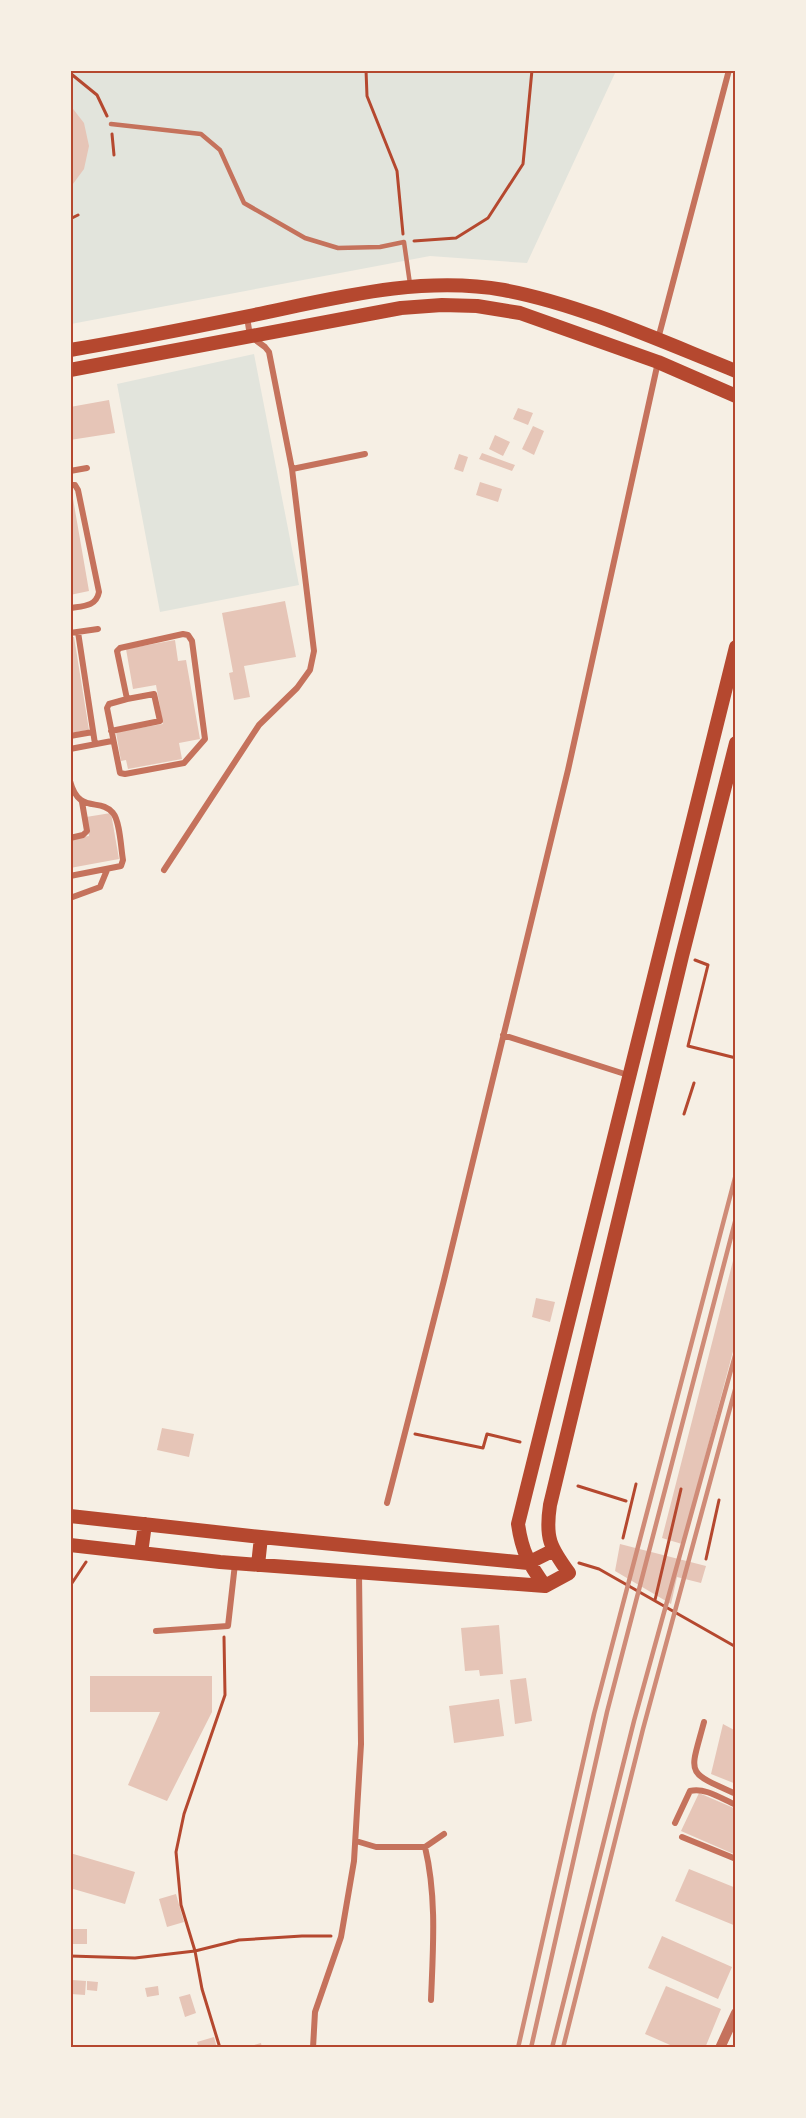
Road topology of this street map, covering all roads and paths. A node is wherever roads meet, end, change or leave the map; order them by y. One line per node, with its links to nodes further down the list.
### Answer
1 (366, 70): 9 (path)
2 (532, 70): 9 (path)
3 (729, 70): 13 (street)
4 (70, 73): 5 (path)
5 (111, 124): 6 (path); 9 (lane)
6 (114, 155)
7 (78, 215): 8 (path)
8 (70, 219)
9 (404, 242): 10 (lane)
10 (411, 286): 11 (main road); 13 (main road)
11 (247, 317): 12 (street); 14 (main road)
12 (250, 336): 15 (main road); 16 (main road); 21 (street)
13 (657, 340): 17 (main road)
14 (70, 350)
15 (658, 362): 18 (main road); 47 (street)
16 (70, 370)
17 (735, 371)
18 (735, 396)
19 (364, 454): 21 (street)
20 (87, 468): 22 (street)
21 (292, 469): 41 (street)
22 (70, 471)
23 (70, 485): 24 (street)
24 (70, 608)
25 (98, 628): 26 (street)
26 (74, 632): 30 (street)
27 (735, 647): 45 (main road)
28 (127, 699): 29 (street); 29 (street); 32 (street)
29 (111, 731): 32 (street)
30 (93, 732): 31 (street); 34 (street)
31 (70, 736)
32 (112, 741): 34 (street)
33 (735, 743): 44 (main road)
34 (95, 744): 35 (street)
35 (70, 749)
36 (70, 781): 37 (street)
37 (74, 796): 38 (street)
38 (82, 802): 39 (street); 40 (street)
39 (70, 838)
40 (107, 870): 42 (street); 43 (street)
41 (164, 870)
42 (70, 876)
43 (70, 898)
44 (682, 956): 46 (main road); 48 (path)
45 (647, 1004): 46 (main road); 49 (main road)
46 (669, 1010): 66 (main road)
47 (503, 1035): 49 (street); 52 (street)
48 (735, 1058)
49 (628, 1075): 70 (main road)
50 (694, 1083): 51 (path)
51 (684, 1114)
52 (404, 1431): 53 (path); 59 (street)
53 (520, 1442)
54 (636, 1484): 63 (path)
55 (578, 1486): 58 (path)
56 (681, 1489): 76 (path)
57 (719, 1500): 68 (path)
58 (626, 1502)
59 (387, 1503)
60 (70, 1516): 61 (main road)
61 (146, 1524): 62 (main road); 67 (main road)
62 (261, 1537): 70 (main road); 71 (main road)
63 (623, 1538)
64 (70, 1545): 65 (main road)
65 (96, 1548): 67 (main road); 74 (path)
66 (552, 1551): 70 (main road); 75 (main road)
67 (141, 1553): 69 (main road)
68 (706, 1559)
69 (235, 1563): 71 (main road); 77 (street)
70 (528, 1563): 75 (main road)
71 (258, 1565): 73 (main road)
72 (599, 1569): 76 (path)
73 (358, 1573): 75 (main road); 86 (street)
74 (70, 1586)
75 (545, 1586)
76 (655, 1600): 79 (path)
77 (224, 1627): 78 (street); 90 (path)
78 (156, 1631)
79 (735, 1647)
80 (704, 1722): 81 (street)
81 (735, 1794)
82 (735, 1805): 83 (street)
83 (675, 1823)
84 (444, 1834): 87 (street)
85 (682, 1836): 88 (street)
86 (356, 1841): 87 (street); 89 (street)
87 (425, 1847): 92 (street)
88 (735, 1859)
89 (341, 1936): 90 (path); 95 (street)
90 (195, 1951): 91 (path); 94 (path)
91 (70, 1956)
92 (430, 2000)
93 (735, 2013): 96 (street)
94 (220, 2048)
95 (313, 2048)
96 (720, 2048)

